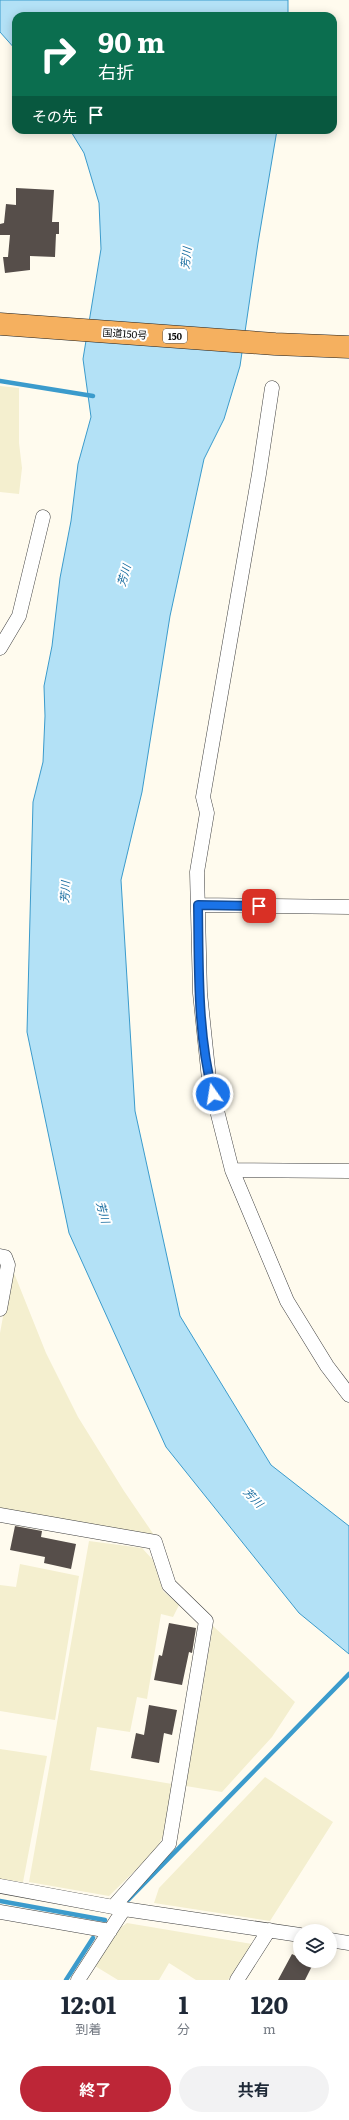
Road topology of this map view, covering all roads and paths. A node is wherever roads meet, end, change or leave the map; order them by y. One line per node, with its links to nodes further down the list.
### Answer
1 (0, 324): 2 (highway, 国道150号 / 150)
2 (275, 344): 3 (highway, 国道150号 / 150); 4 (highway, 国道150号 / 150)
3 (349, 347)
4 (349, 355)
5 (272, 388): 8 (street)
6 (43, 517): 7 (street)
7 (0, 648)
8 (198, 905): 9 (street); 10 (street)
9 (349, 907)
10 (232, 1170): 11 (street); 14 (street)
11 (349, 1171)
12 (0, 1256): 13 (street)
13 (0, 1309)
14 (349, 1395)
15 (0, 1515): 17 (street)
16 (0, 1886): 17 (street)
17 (118, 1908): 19 (street); 20 (street)
18 (0, 1912): 20 (street)
19 (269, 1930): 21 (street); 25 (street)
20 (110, 1931): 24 (street)
21 (293, 1934)
22 (337, 1941): 23 (street)
23 (349, 1943)
24 (78, 1980)
25 (237, 1980)

